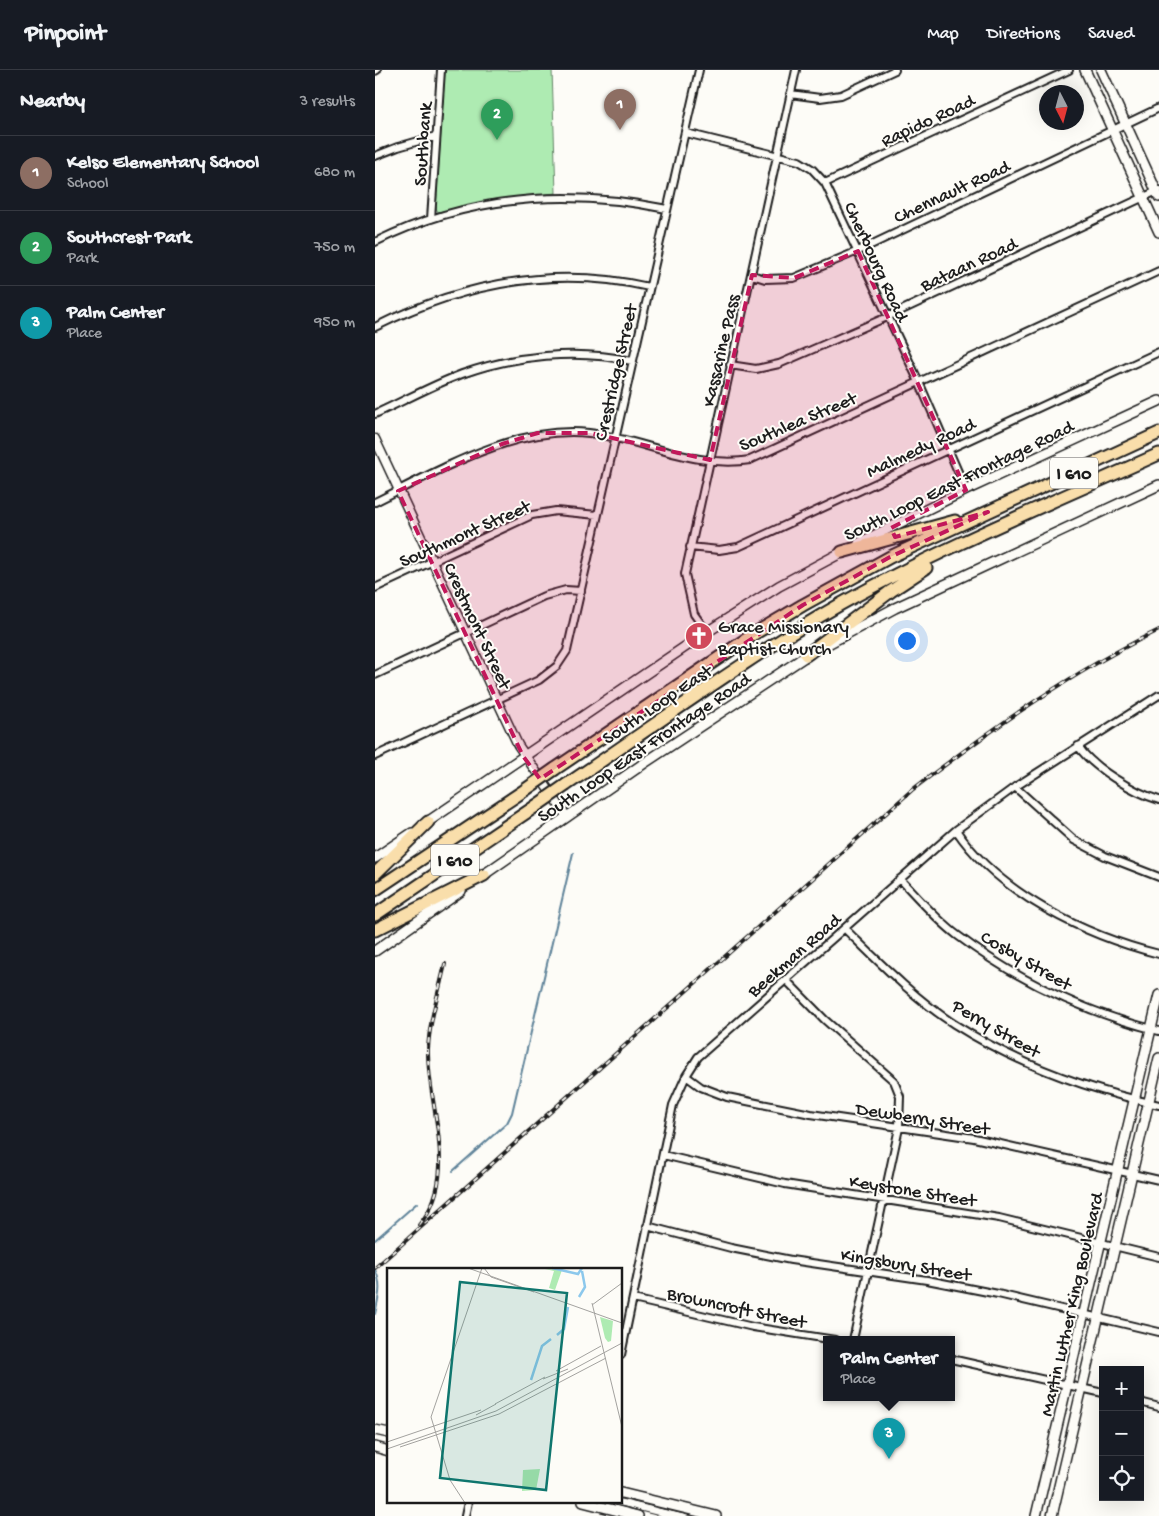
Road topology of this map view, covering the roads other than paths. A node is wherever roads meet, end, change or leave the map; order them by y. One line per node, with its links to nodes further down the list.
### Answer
1 (441, 70): 13 (street, Southbank)
2 (699, 70): 12 (street, Crestridge Street)
3 (796, 70): 8 (street, Kassarine Pass)
4 (895, 70): 8 (street)
5 (1069, 70): 16 (street, Rapido Road)
6 (1085, 70): 11 (main road)
7 (1101, 70): 10 (main road)
8 (791, 94): 14 (street, Kassarine Pass)
9 (1159, 108): 10 (street, Chennault Road)
10 (1126, 124): 11 (street, Chennault Road); 17 (main road)
11 (1112, 130): 18 (main road); 23 (street, Chennault Road)
12 (686, 133): 14 (street, Cherbourg Road); 19 (street, Crestridge Street)
13 (436, 136): 15 (street); 20 (street, Southbank)
14 (777, 154): 16 (street, Cherbourg Road); 25 (street, Kassarine Pass)
15 (375, 156)
16 (825, 183): 23 (street, Cherbourg Road)
17 (1158, 193): 18 (street, Bataan Road)
18 (1143, 198): 21 (main road); 27 (street, Bataan Road)
19 (667, 209): 20 (street); 26 (street, Crestridge Street)
20 (431, 219): 22 (street)
21 (1159, 232)
22 (375, 242)
23 (858, 251): 25 (street, Chennault Road); 27 (street, Cherbourg Road)
24 (1159, 271): 32 (street, Southlea Street)
25 (752, 275): 31 (street, Kassarine Pass)
26 (649, 287): 28 (street); 30 (street, Crestridge Street)
27 (887, 316): 31 (street, Bataan Road); 32 (street, Cherbourg Road)
28 (375, 327)
29 (1159, 352): 38 (street, Malmedy Road)
30 (632, 361): 34 (street); 36 (street, Crestridge Street)
31 (731, 365): 40 (street, Kassarine Pass)
32 (919, 382): 38 (street, Cherbourg Road); 40 (street, Southlea Street)
33 (1159, 401): 42 (main road, South Loop East Frontage Road)
34 (375, 414)
35 (1159, 433): 45 (highway, South Loop East / I 610)
36 (614, 438): 40 (street, Southlea Street); 43 (street, Southlea Street); 46 (street, Crestridge Street)
37 (375, 439): 43 (street, Crestmont Street)
38 (949, 449): 42 (street, Cherbourg Road); 48 (street, Malmedy Road)
39 (1159, 454): 47 (highway, South Loop East / I 610)
40 (709, 460): 48 (street, Kassarine Pass)
41 (1159, 485): 55 (main road, South Loop East Frontage Road)
42 (967, 490): 49 (main road, South Loop East Frontage Road)
43 (398, 491): 44 (street, Southlea Street); 50 (street, Crestmont Street)
44 (375, 502)
45 (988, 512): 49 (highway); 72 (highway, South Loop East / I 610, bridge)
46 (597, 515): 50 (street, Southmont Street); 52 (street, Crestridge Street)
47 (966, 542): 55 (highway); 73 (highway, South Loop East / I 610, bridge)
48 (690, 547): 53 (street, Kassarine Pass)
49 (842, 552): 53 (main road, South Loop East Frontage Road)
50 (432, 562): 51 (street, Southmont Street); 54 (street, Crestmont Street)
51 (375, 588)
52 (581, 590): 54 (street); 58 (street, Crestridge Street)
53 (707, 632): 61 (main road, South Loop East Frontage Road)
54 (465, 633): 56 (street); 58 (street, Crestmont Street)
55 (806, 656): 64 (main road, South Loop East Frontage Road)
56 (375, 675)
57 (1159, 695): 59 (street, Beekman Road)
58 (496, 700): 60 (street, Crestridge Street); 61 (street, Crestmont Street)
59 (1079, 746): 62 (street, Beekman Road); 63 (street)
60 (375, 756)
61 (523, 756): 64 (street, Crestmont Street); 65 (main road, South Loop East Frontage Road)
62 (1015, 787): 66 (street, Beekman Road); 70 (street)
63 (1159, 800)
64 (567, 817): 69 (main road, South Loop East Frontage Road)
65 (429, 822): 67 (main road, South Loop East Frontage Road); 68 (highway)
66 (956, 830): 71 (street, Beekman Road); 77 (street)
67 (375, 858)
68 (375, 874)
69 (484, 875): 75 (highway); 76 (main road, South Loop East Frontage Road)
70 (1159, 877)
71 (899, 879): 74 (street, Beekman Road); 80 (street, Cosby Street)
72 (375, 890)
73 (375, 915)
74 (845, 929): 78 (street, Beekman Road); 83 (street, Perry Street)
75 (375, 930)
76 (375, 951)
77 (1159, 954)
78 (786, 980): 82 (street, Beekman Road); 86 (street)
79 (1159, 995): 80 (main road, Martin Luther King Boulevard)
80 (1155, 1030): 83 (main road, Martin Luther King Boulevard)
81 (1159, 1058): 84 (main road, Martin Luther King Boulevard)
82 (686, 1076): 86 (street, Dewberry Street); 87 (street, Beekman Road)
83 (1134, 1099): 84 (street, Perry Street); 88 (main road, Martin Luther King Boulevard)
84 (1148, 1103): 85 (street, Perry Street); 89 (main road, Martin Luther King Boulevard)
85 (1159, 1105)
86 (899, 1128): 88 (street, Dewberry Street); 91 (street)
87 (663, 1155): 91 (street, Keystone Street); 92 (street, Beekman Road)
88 (1118, 1170): 89 (street, Dewberry Street); 93 (main road, Martin Luther King Boulevard)
89 (1132, 1174): 90 (street, Dewberry Street); 94 (main road, Martin Luther King Boulevard)
90 (1159, 1180)
91 (883, 1200): 93 (street, Keystone Street); 96 (street)
92 (647, 1226): 96 (street, Kingsbury Street); 97 (street, Beekman Road)
93 (1101, 1243): 94 (street, Keystone Street); 98 (main road, Martin Luther King Boulevard)
94 (1115, 1247): 95 (street, Keystone Street); 99 (main road, Martin Luther King Boulevard)
95 (1159, 1257)
96 (867, 1272): 98 (street, Kingsbury Street); 101 (street)
97 (633, 1298): 102 (street, Browncroft Street); 103 (street, Beekman Road)
98 (1084, 1313): 99 (street, Kingsbury Street); 105 (main road, Martin Luther King Boulevard)
99 (1099, 1318): 100 (street, Kingsbury Street); 106 (main road, Martin Luther King Boulevard)
100 (1159, 1332)
101 (854, 1336)
102 (823, 1338)
103 (623, 1346)
104 (955, 1360): 105 (street)
105 (1068, 1385): 106 (street); 110 (main road, Martin Luther King Boulevard)
106 (1082, 1388): 107 (street); 111 (main road, Martin Luther King Boulevard)
107 (1099, 1392)
108 (1144, 1403): 109 (street)
109 (1159, 1406)
110 (1051, 1457): 111 (main road); 117 (main road, Martin Luther King Boulevard)
111 (1065, 1460): 118 (main road, Martin Luther King Boulevard)
112 (623, 1493): 116 (main road)
113 (593, 1504): 114 (main road)
114 (623, 1514): 115 (main road)
115 (638, 1516)
116 (716, 1516)
117 (1037, 1516)
118 (1052, 1516)

